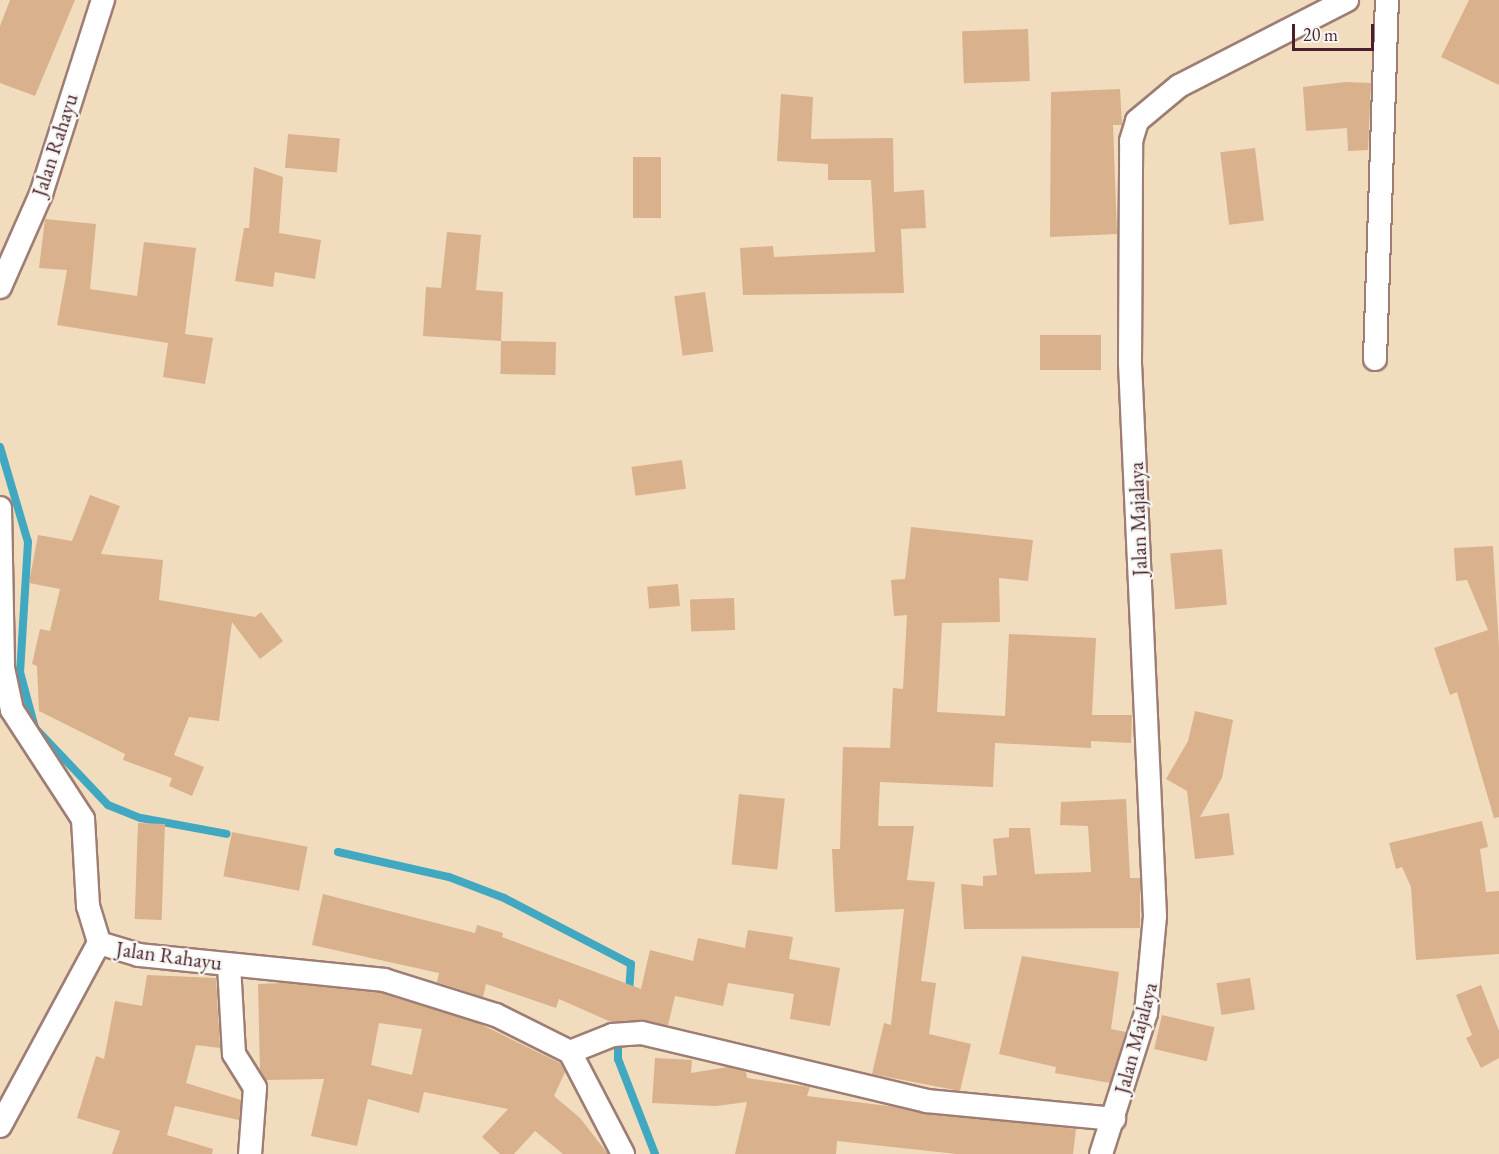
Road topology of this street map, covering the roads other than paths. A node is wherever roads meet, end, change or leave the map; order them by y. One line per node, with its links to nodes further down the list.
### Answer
1 (103, 0): 4 (street, Jalan Rahayu)
2 (1347, 0): 10 (street, Jalan Majalaya)
3 (1387, 0): 5 (street)
4 (0, 287)
5 (1375, 359)
6 (0, 508): 7 (street, Jalan Rahayu)
7 (99, 943): 8 (street, Jalan Rahayu); 11 (street)
8 (229, 965): 9 (street, Jalan Rahayu); 12 (street)
9 (570, 1052): 10 (street); 13 (street)
10 (1114, 1119): 14 (street, Jalan Majalaya)
11 (0, 1126)
12 (250, 1154)
13 (623, 1154)
14 (1101, 1154)

